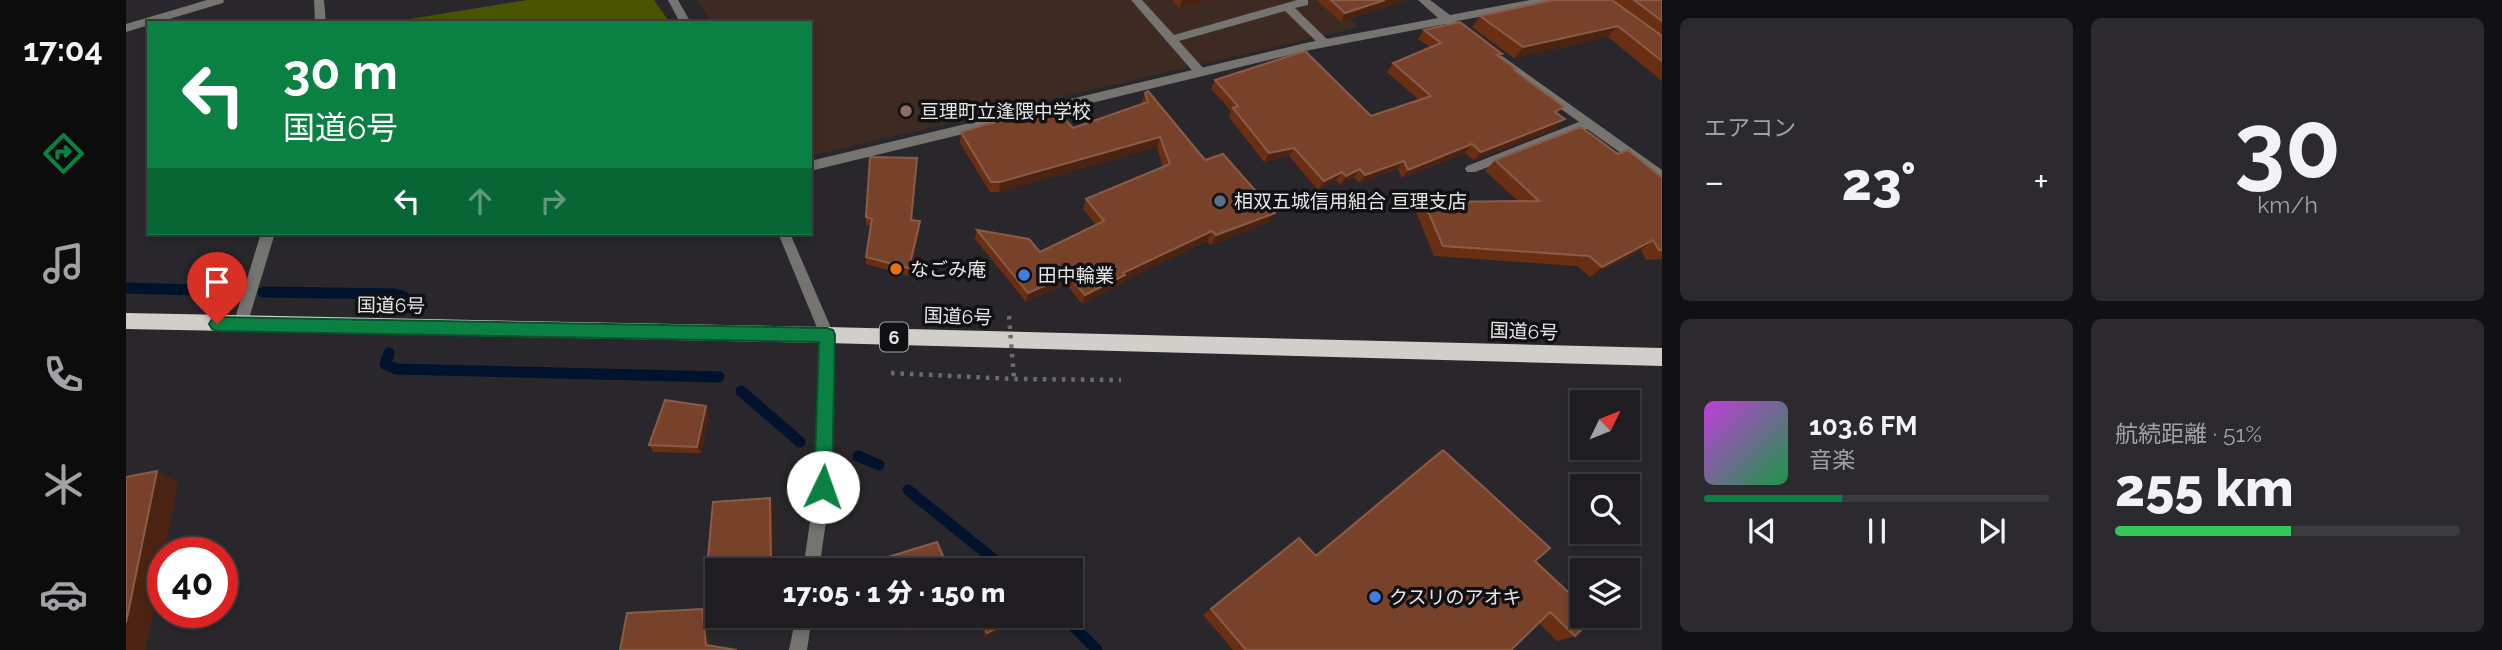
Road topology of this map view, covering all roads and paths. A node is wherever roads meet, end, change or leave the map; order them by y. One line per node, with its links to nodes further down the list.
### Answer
1 (219, 0): 9 (street)
2 (319, 0): 10 (street)
3 (673, 0): 11 (street)
4 (1136, 0): 15 (street)
5 (1302, 0): 8 (street)
6 (1423, 0): 13 (street)
7 (1549, 0): 13 (street)
8 (1287, 7): 15 (street); 16 (street)
9 (149, 21)
10 (321, 21)
11 (685, 21)
12 (147, 22): 14 (street)
13 (1453, 23): 16 (street)
14 (126, 28)
15 (1171, 40): 18 (street)
16 (1325, 43): 18 (street)
17 (1488, 50): 19 (street)
18 (1200, 72): 20 (street)
19 (1589, 123): 21 (street); 22 (street)
20 (812, 166)
21 (1471, 169)
22 (1662, 177)
23 (267, 235): 27 (street)
24 (785, 235): 28 (street)
25 (1009, 316): 31 (path, bridge)
26 (126, 321): 27 (highway, 国道6号 / 6)
27 (240, 325): 28 (highway, 国道6号 / 6)
28 (827, 335): 29 (highway, 国道6号 / 6); 33 (street)
29 (1662, 357)
30 (891, 373): 31 (path)
31 (1014, 380): 32 (path)
32 (1121, 380)
33 (813, 558)
34 (802, 628): 35 (street)
35 (798, 650)

